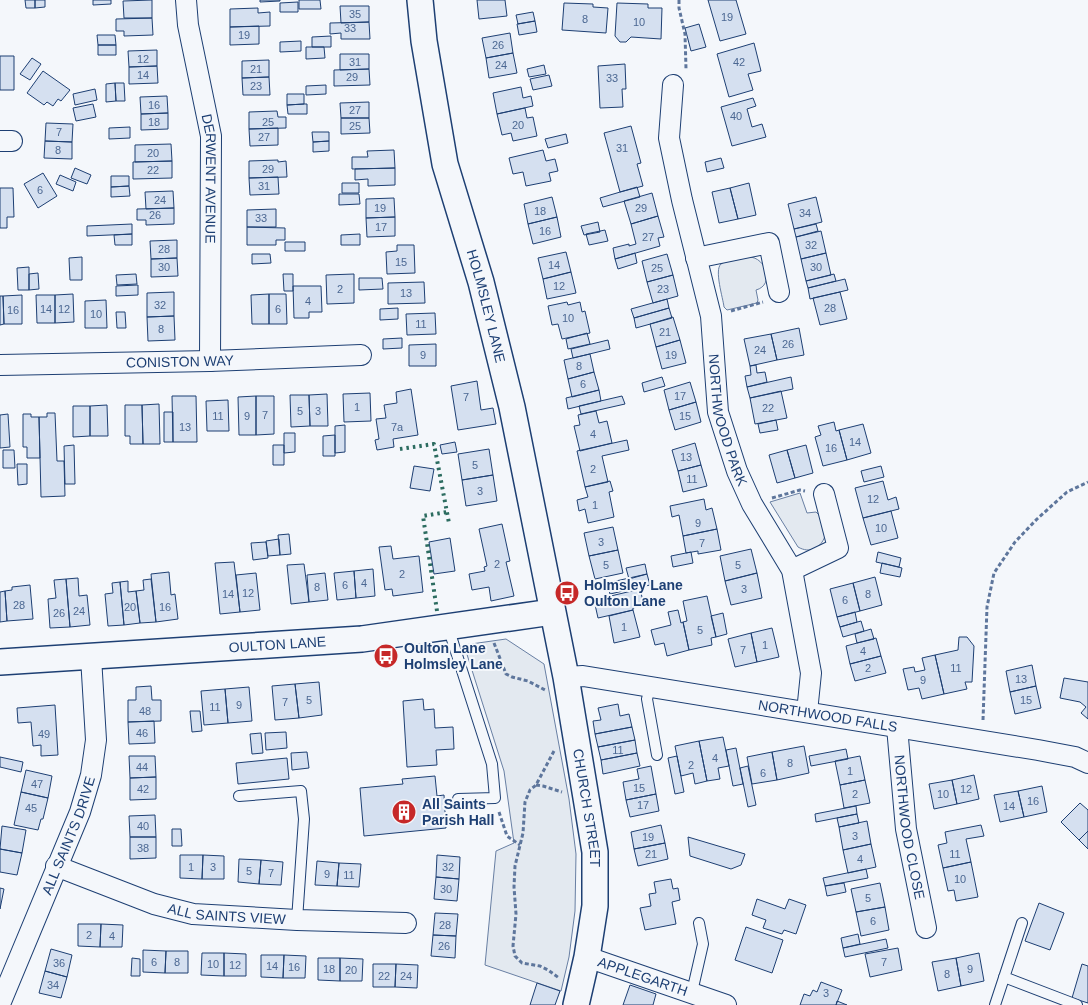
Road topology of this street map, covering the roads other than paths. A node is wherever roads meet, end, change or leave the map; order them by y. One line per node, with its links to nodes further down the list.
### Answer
1 (186, 0): 7 (street, DERWENT AVENUE)
2 (420, 0): 11 (street, HOLMSLEY LANE)
3 (673, 85): 4 (street, NORTHWOOD PARK)
4 (696, 258): 5 (street); 10 (street, NORTHWOOD PARK)
5 (779, 292)
6 (361, 355): 7 (street, CONISTON WAY)
7 (210, 361): 8 (street, CONISTON WAY)
8 (0, 365)
9 (824, 494): 10 (street)
10 (792, 570): 17 (street, NORTHWOOD PARK)
11 (552, 612): 12 (street, OULTON LANE); 15 (street, CHURCH STREET)
12 (448, 626): 13 (street, OULTON LANE); 22 (lane)
13 (91, 657): 14 (street, OULTON LANE); 23 (street, ALL SAINTS DRIVE)
14 (0, 662)
15 (566, 677): 16 (street, NORTHWOOD FALLS); 29 (street, CHURCH STREET)
16 (650, 687): 17 (street, NORTHWOOD FALLS); 19 (lane)
17 (807, 712): 18 (street, NORTHWOOD FALLS)
18 (897, 727): 20 (street, NORTHWOOD FALLS); 28 (street, NORTHWOOD CLOSE)
19 (657, 755)
20 (1088, 763)
21 (238, 796): 24 (lane)
22 (458, 799)
23 (56, 866): 24 (street, ALL SAINTS VIEW); 33 (street, ALL SAINTS DRIVE)
24 (297, 920): 25 (street, ALL SAINTS VIEW)
25 (406, 922)
26 (699, 923): 31 (lane)
27 (1022, 923): 30 (lane)
28 (926, 928)
29 (587, 957): 31 (street, APPLEGARTH); 32 (street, CHURCH STREET)
30 (1004, 977): 35 (lane); 36 (lane)
31 (692, 992): 34 (street, APPLEGARTH)
32 (577, 999)
33 (0, 1004)
34 (726, 1005)
35 (995, 1005)
36 (1077, 1005)

